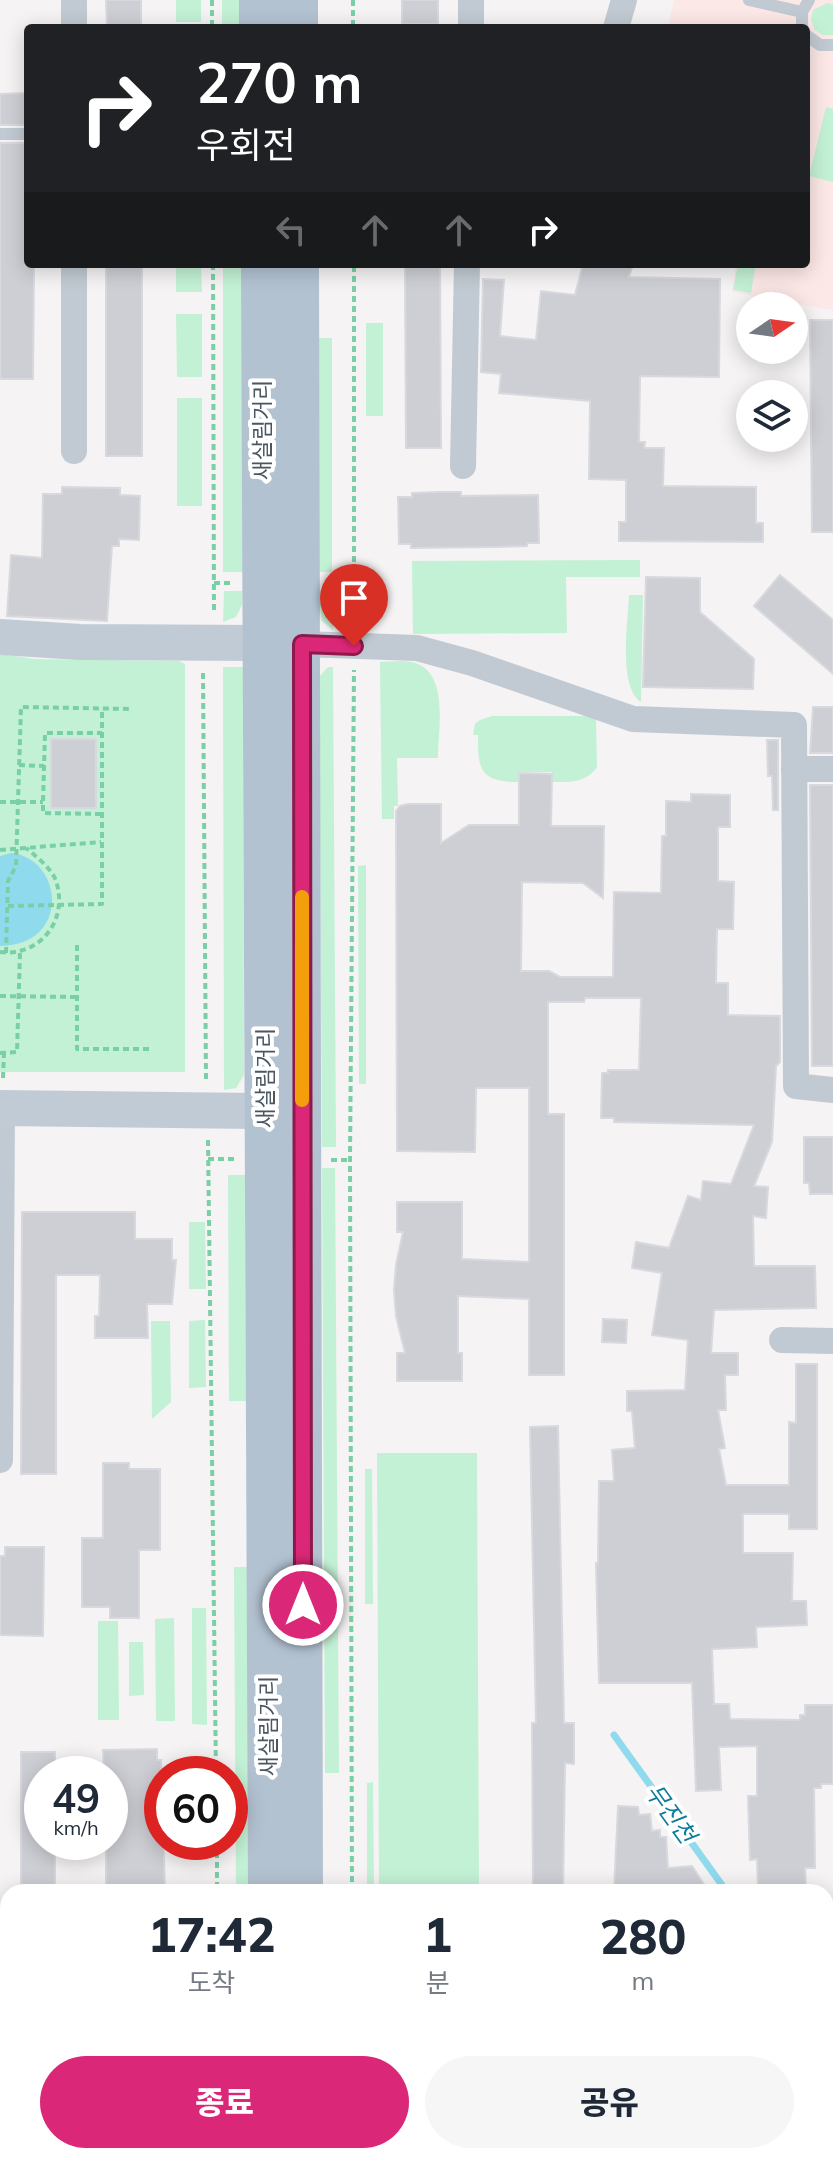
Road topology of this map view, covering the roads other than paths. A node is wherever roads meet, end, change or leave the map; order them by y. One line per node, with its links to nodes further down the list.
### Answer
1 (74, 0): 9 (street)
2 (259, 0): 10 (main road)
3 (298, 0): 11 (main road)
4 (471, 0): 12 (street)
5 (624, 0): 13 (street)
6 (749, 0): 8 (lane)
7 (809, 0): 8 (lane)
8 (802, 12): 14 (lane)
9 (74, 24)
10 (259, 24)
11 (298, 24)
12 (471, 24)
13 (617, 24)
14 (802, 24)
15 (810, 38): 16 (lane)
16 (833, 45)
17 (0, 134): 18 (lane)
18 (24, 134)
19 (74, 268): 23 (street)
20 (261, 268): 26 (main road, 새살림거리)
21 (299, 268): 26 (main road, 새살림거리)
22 (467, 268): 24 (street)
23 (74, 451)
24 (463, 466)
25 (0, 637): 26 (street)
26 (283, 644): 27 (street); 31 (main road, 새살림거리); 36 (main road, 새살림거리)
27 (794, 769): 28 (street); 29 (street)
28 (833, 769)
29 (833, 1090)
30 (1, 1108): 31 (street); 34 (street)
31 (264, 1111): 35 (main road, 새살림거리)
32 (782, 1340): 33 (street)
33 (833, 1341)
34 (0, 1460)
35 (268, 1884)
36 (303, 1884)

